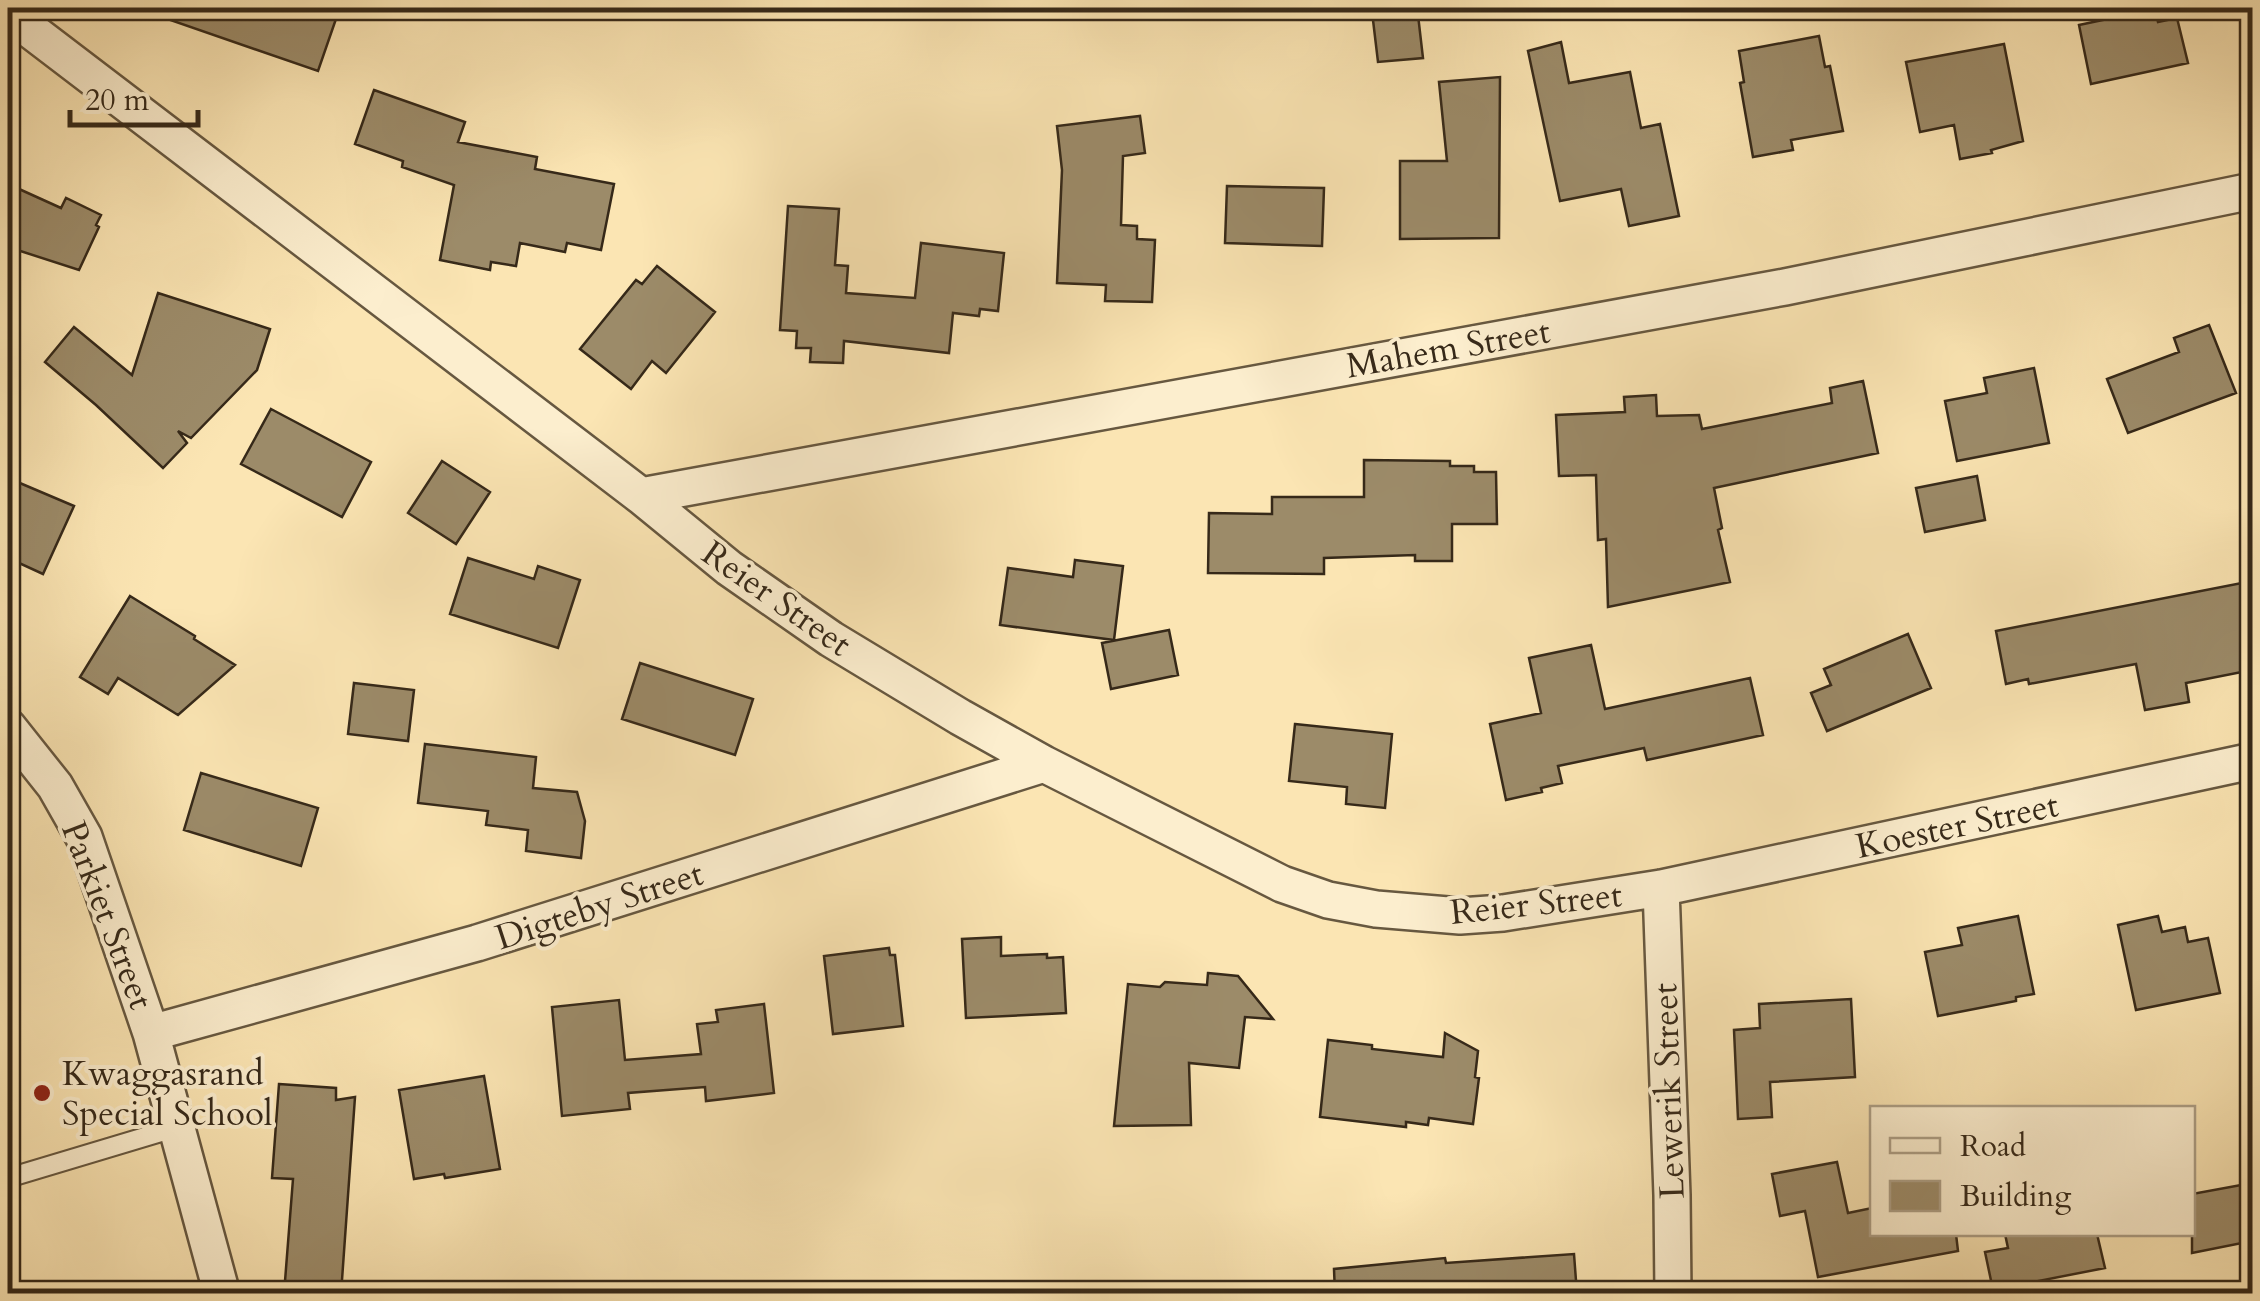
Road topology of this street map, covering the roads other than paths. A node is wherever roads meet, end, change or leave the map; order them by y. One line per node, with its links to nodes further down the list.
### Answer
1 (8, 14): 3 (street, Reier Street)
2 (2252, 191): 3 (street, Mahem Street)
3 (641, 496): 6 (street, Reier Street)
4 (8, 727): 8 (street, Parkiet Street)
5 (2252, 761): 7 (street, Koester Street)
6 (1044, 764): 7 (street, Reier Street); 8 (street, Digteby Street)
7 (1661, 888): 12 (street, Lewerik Street)
8 (151, 1032): 9 (street, Parkiet Street)
9 (178, 1127): 10 (lane); 11 (street, Parkiet Street)
10 (8, 1178)
11 (222, 1294)
12 (1673, 1294)

